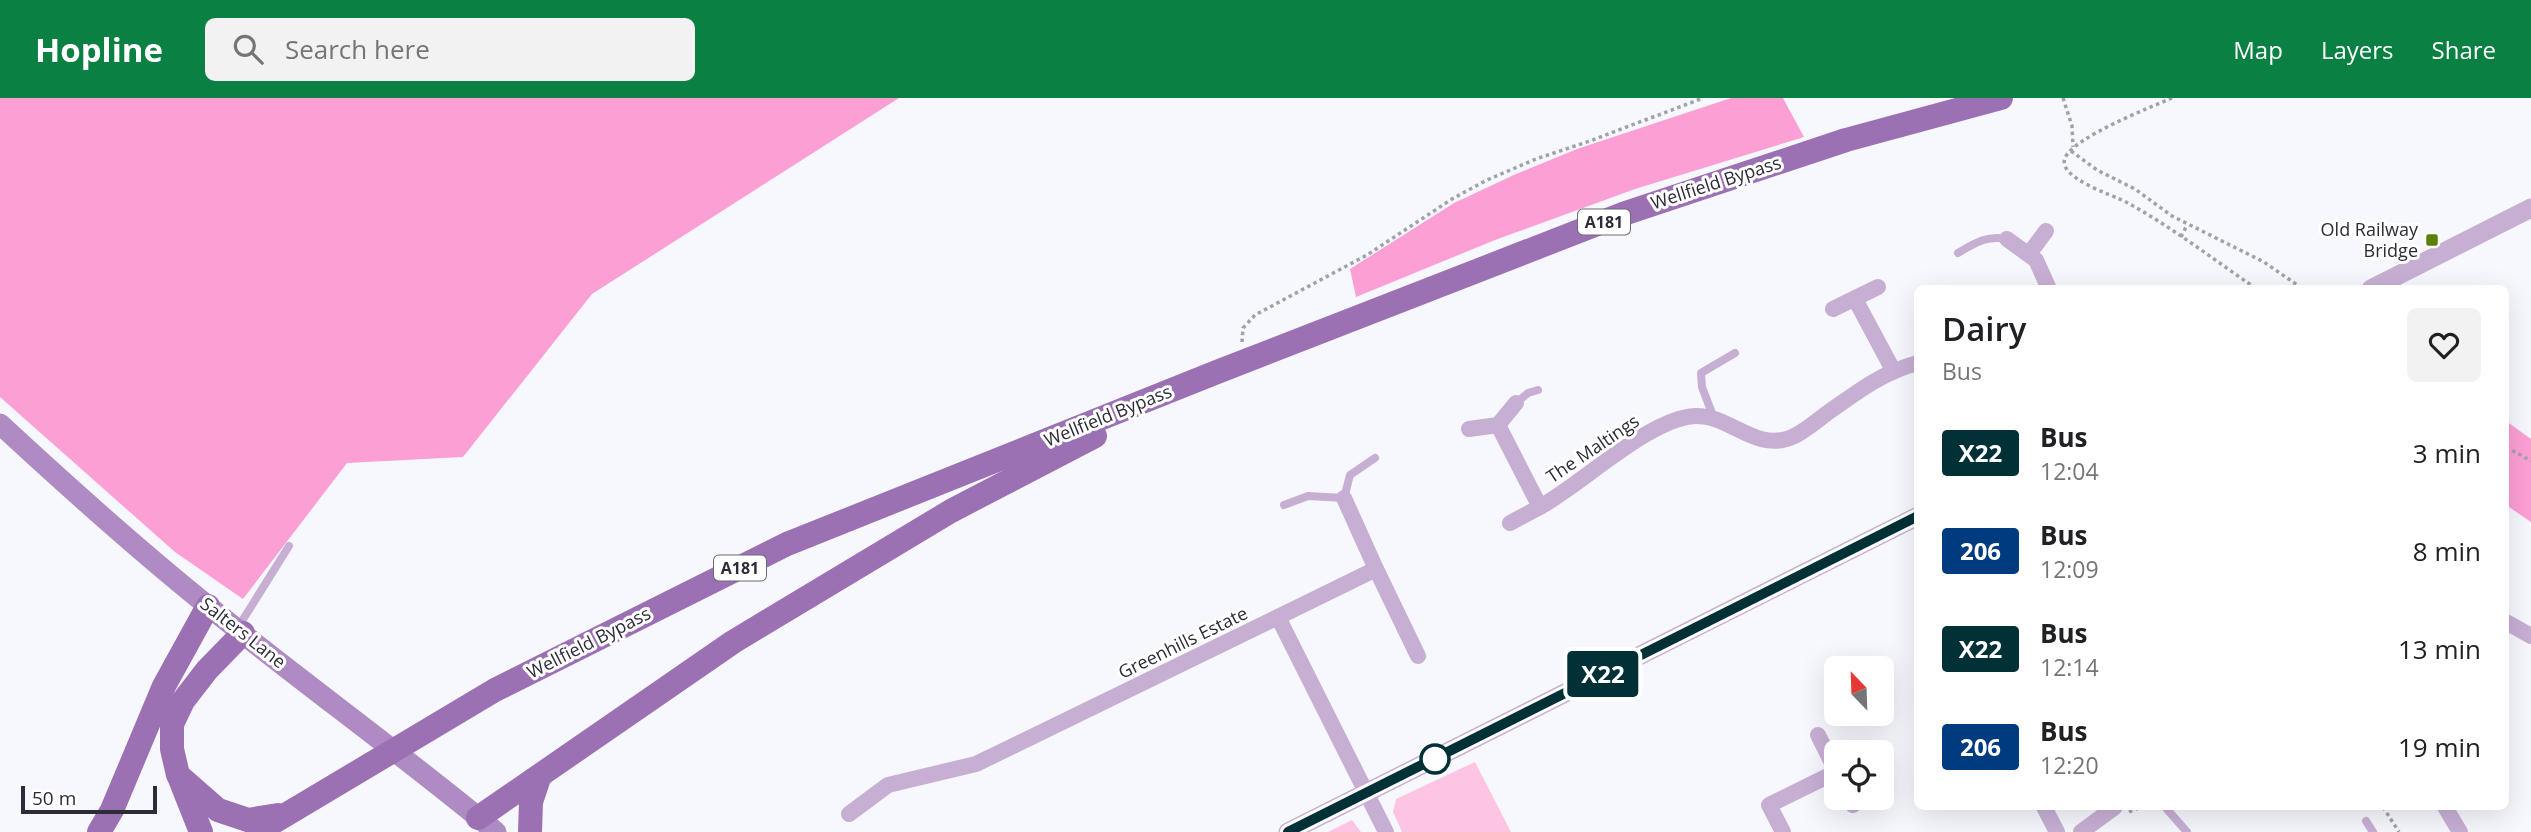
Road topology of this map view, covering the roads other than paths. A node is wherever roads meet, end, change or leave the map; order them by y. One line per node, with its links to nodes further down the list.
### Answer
1 (2001, 98): 15 (main road, Wellfield Bypass / A181)
2 (2531, 208): 8 (street)
3 (2046, 231): 6 (street)
4 (2007, 239): 5 (lane); 6 (street)
5 (1958, 253)
6 (2029, 254): 7 (street)
7 (2047, 285)
8 (2379, 285)
9 (1878, 287): 10 (street)
10 (1855, 299): 11 (street); 14 (street)
11 (1833, 309)
12 (1735, 353): 18 (lane)
13 (1914, 364): 14 (street)
14 (1893, 370): 18 (street)
15 (1217, 372): 40 (main road); 46 (main road, Wellfield Bypass / A181)
16 (1538, 390): 17 (lane)
17 (1516, 403): 20 (street)
18 (1713, 416): 25 (street, The Maltings)
19 (0, 424): 30 (main road, Salters Lane)
20 (1498, 425): 21 (street); 25 (street, The Maltings)
21 (1469, 429)
22 (1375, 457): 23 (lane)
23 (1344, 498): 24 (lane); 29 (street)
24 (1284, 505)
25 (1540, 507): 27 (street, The Maltings)
26 (1914, 518): 41 (street)
27 (1510, 523)
28 (289, 546): 33 (lane)
29 (1377, 569): 31 (street, Greenhills Estate); 35 (street)
30 (208, 606): 33 (main road, Salters Lane); 50 (main road)
31 (1278, 617): 41 (street); 47 (street, Greenhills Estate)
32 (2509, 624): 34 (street)
33 (240, 631): 38 (main road); 49 (main road, Salters Lane)
34 (2531, 636)
35 (1418, 656)
36 (1818, 735): 37 (street)
37 (1824, 747)
38 (178, 775): 46 (main road); 51 (main road)
39 (1824, 777): 56 (street)
40 (539, 778): 49 (main road); 53 (main road)
41 (1367, 793): 54 (street); 55 (street)
42 (2046, 810): 57 (street)
43 (2111, 810): 58 (street)
44 (2168, 810): 59 (lane)
45 (2447, 810): 61 (street)
46 (286, 813): 52 (main road, Wellfield Bypass / A181)
47 (849, 814)
48 (2366, 821): 60 (lane)
49 (487, 825)
50 (99, 832)
51 (201, 832)
52 (257, 832)
53 (530, 832)
54 (1288, 832)
55 (1386, 832)
56 (1783, 832)
57 (2057, 832)
58 (2081, 832)
59 (2187, 832)
60 (2373, 832)
61 (2460, 832)

